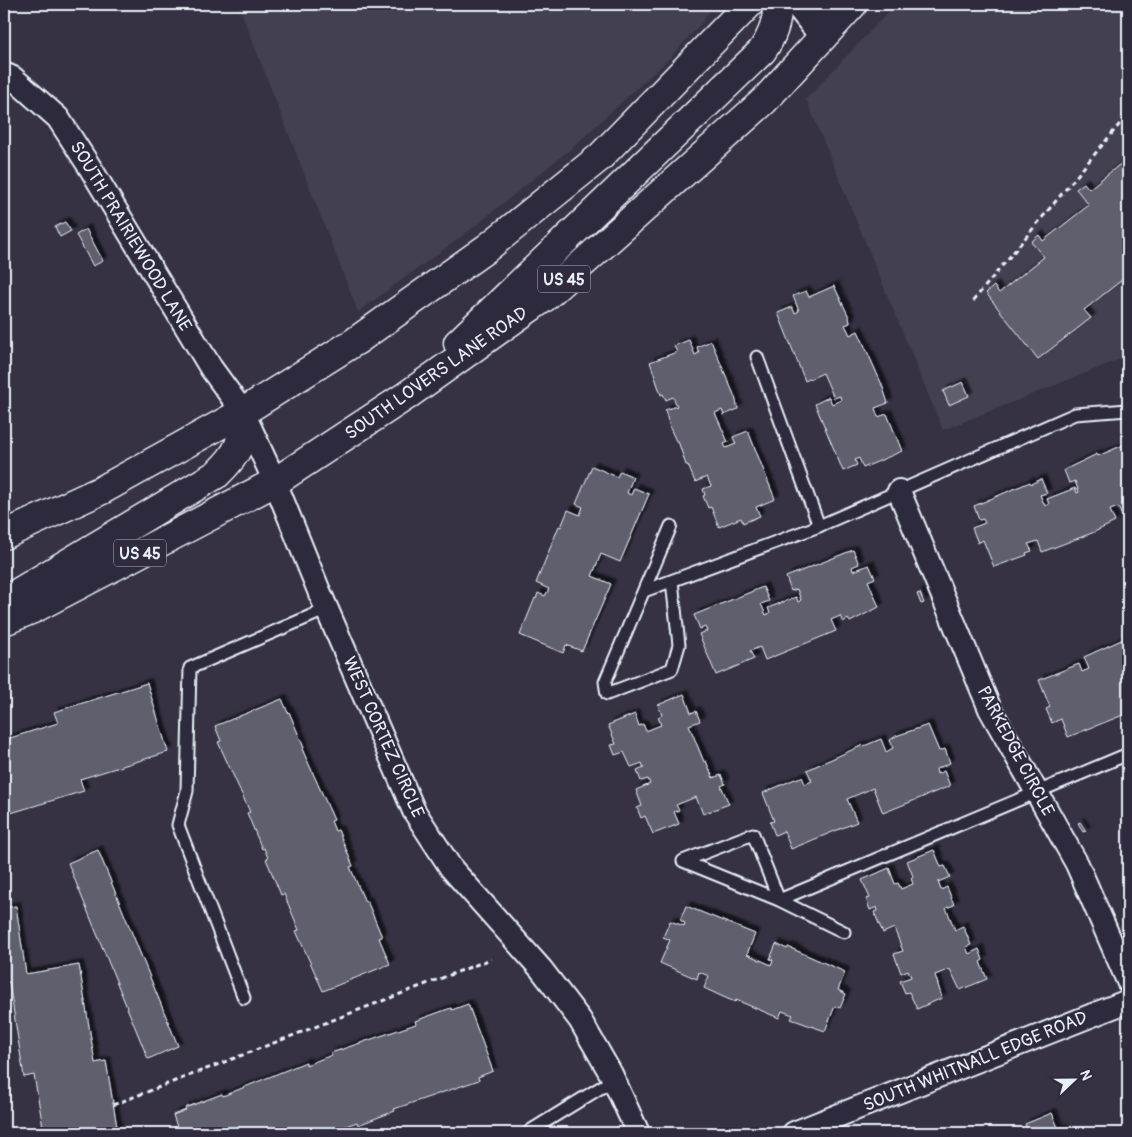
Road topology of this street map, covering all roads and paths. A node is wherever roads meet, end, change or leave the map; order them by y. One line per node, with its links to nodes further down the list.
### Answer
1 (750, 4): 13 (main road)
2 (777, 4): 11 (main road)
3 (794, 4): 6 (street)
4 (819, 4): 6 (main road)
5 (853, 4): 6 (main road, SOUTH LOVERS LANE ROAD / US 45)
6 (822, 38): 11 (main road, SOUTH LOVERS LANE ROAD / US 45)
7 (4, 74): 13 (street, SOUTH PRAIRIEWOOD LANE)
8 (1128, 114): 9 (path)
9 (974, 302)
10 (756, 357): 17 (lane)
11 (406, 396): 14 (main road, SOUTH LOVERS LANE ROAD / US 45)
12 (1128, 410): 15 (lane)
13 (243, 412): 14 (street, WEST CORTEZ CIRCLE); 18 (main road); 21 (main road)
14 (275, 482): 22 (street, WEST CORTEZ CIRCLE); 23 (main road, SOUTH LOVERS LANE ROAD / US 45)
15 (899, 491): 17 (lane); 25 (street, PARKEDGE CIRCLE)
16 (671, 526): 20 (lane)
17 (818, 526): 19 (lane)
18 (4, 535)
19 (672, 581): 20 (lane); 20 (lane)
20 (644, 591)
21 (4, 601)
22 (327, 609): 30 (lane); 32 (street, WEST CORTEZ CIRCLE)
23 (4, 621)
24 (1128, 754): 25 (lane)
25 (1036, 792): 26 (lane); 29 (street, PARKEDGE CIRCLE)
26 (779, 900): 26 (lane); 27 (lane)
27 (844, 932)
28 (491, 959): 33 (path)
29 (1128, 981)
30 (244, 998)
31 (1128, 1000): 36 (street, SOUTH WHITNALL EDGE ROAD)
32 (614, 1080): 34 (lane); 35 (street, WEST CORTEZ CIRCLE)
33 (113, 1106)
34 (530, 1131)
35 (638, 1133)
36 (794, 1133)

